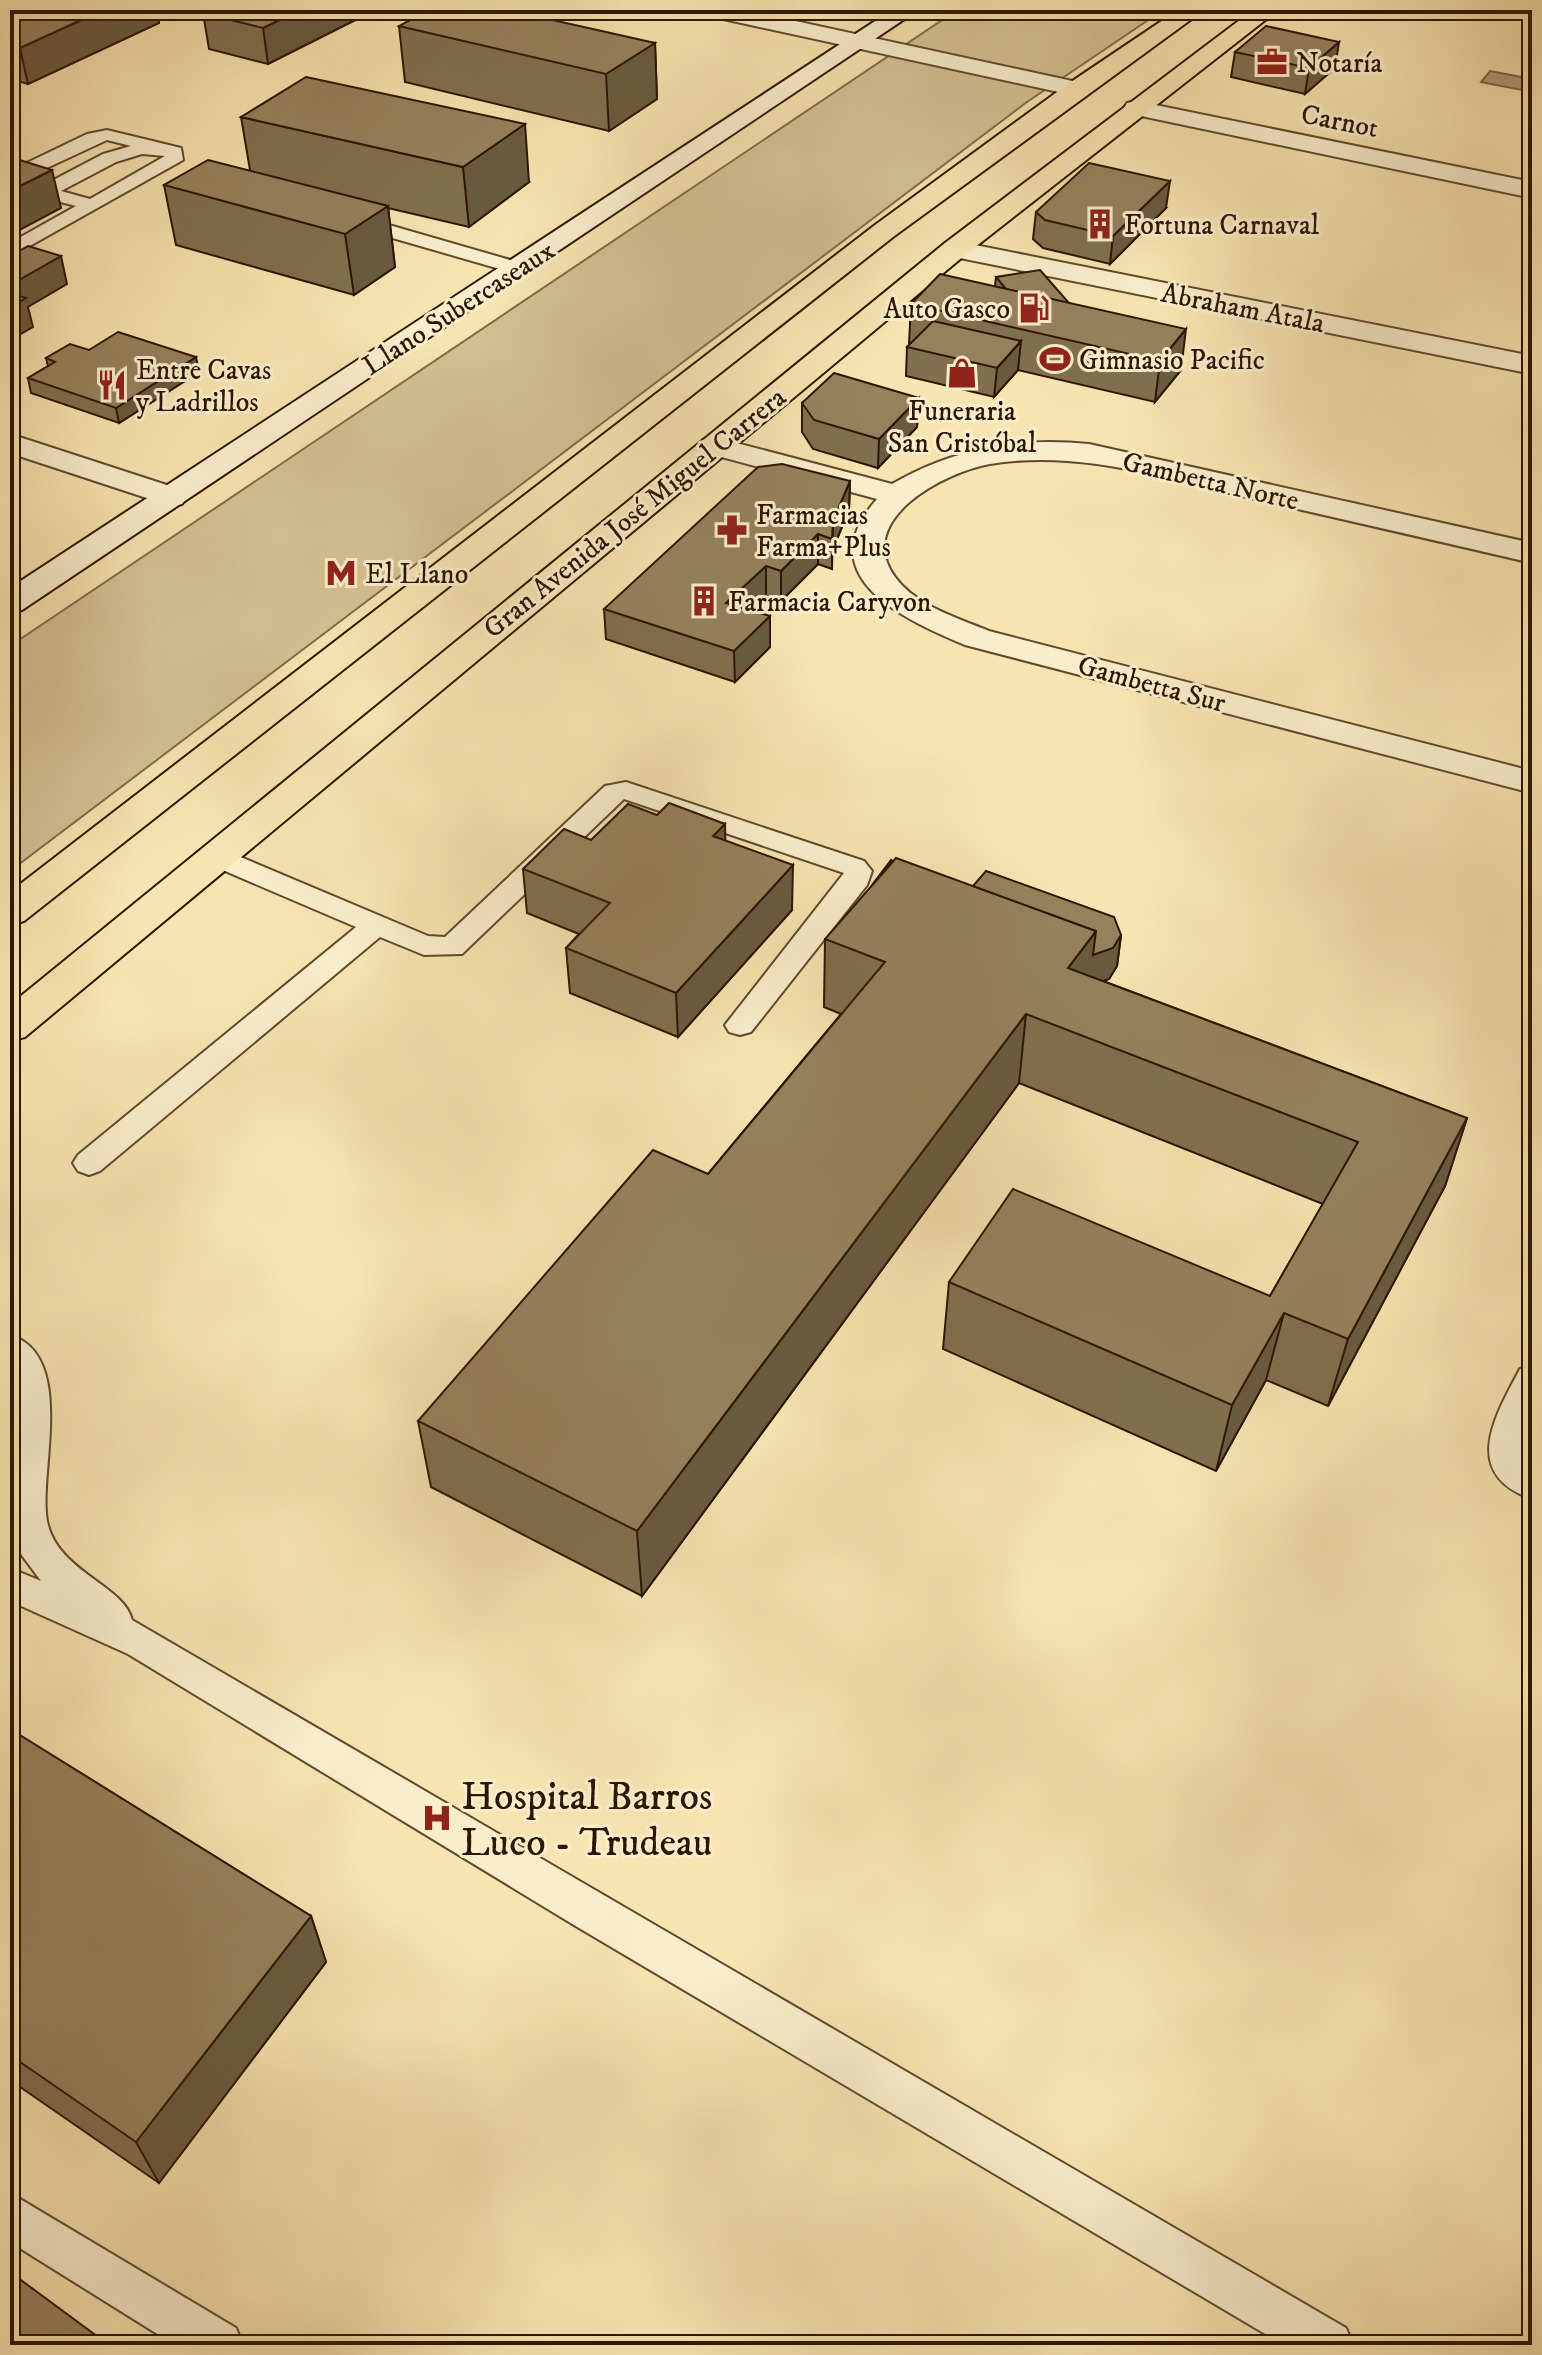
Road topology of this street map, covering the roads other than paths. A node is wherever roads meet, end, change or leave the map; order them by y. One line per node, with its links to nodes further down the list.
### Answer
1 (714, 10): 5 (street)
2 (907, 10): 5 (street, Llano Subercaseaux)
3 (1193, 10): 6 (main road, Gran Avenida José Miguel Carrera)
4 (1267, 10): 7 (main road, Gran Avenida José Miguel Carrera)
5 (860, 41): 6 (street); 16 (street, Llano Subercaseaux)
6 (1077, 89): 26 (main road, Gran Avenida José Miguel Carrera)
7 (1136, 108): 10 (street, Carnot); 14 (main road, Gran Avenida José Miguel Carrera)
8 (160, 147): 9 (lane); 11 (lane); 12 (lane)
9 (10, 181): 11 (lane)
10 (1532, 190)
11 (47, 191): 12 (lane)
12 (89, 207): 15 (lane)
13 (336, 216): 16 (lane)
14 (955, 249): 17 (street, Abraham Atala); 19 (main road, Gran Avenida José Miguel Carrera)
15 (10, 251)
16 (517, 268): 21 (street, Llano Subercaseaux)
17 (1532, 365)
18 (11, 444): 21 (street)
19 (714, 446): 20 (street); 25 (main road, Gran Avenida José Miguel Carrera)
20 (895, 494): 22 (street, Gambetta Norte); 24 (street, Gambetta Sur)
21 (171, 497): 23 (street, Llano Subercaseaux)
22 (1532, 553)
23 (10, 603)
24 (1532, 782)
25 (214, 856): 27 (lane); 29 (main road, Gran Avenida José Miguel Carrera)
26 (10, 912)
27 (376, 925): 28 (lane); 30 (lane)
28 (740, 1025)
29 (10, 1027)
30 (89, 1163)
31 (10, 1348): 35 (lane)
32 (1532, 1379): 33 (lane)
33 (1532, 1484)
34 (10, 1584): 35 (lane)
35 (141, 1642): 38 (lane)
36 (10, 2216): 37 (lane)
37 (219, 2345)
38 (1329, 2345)

